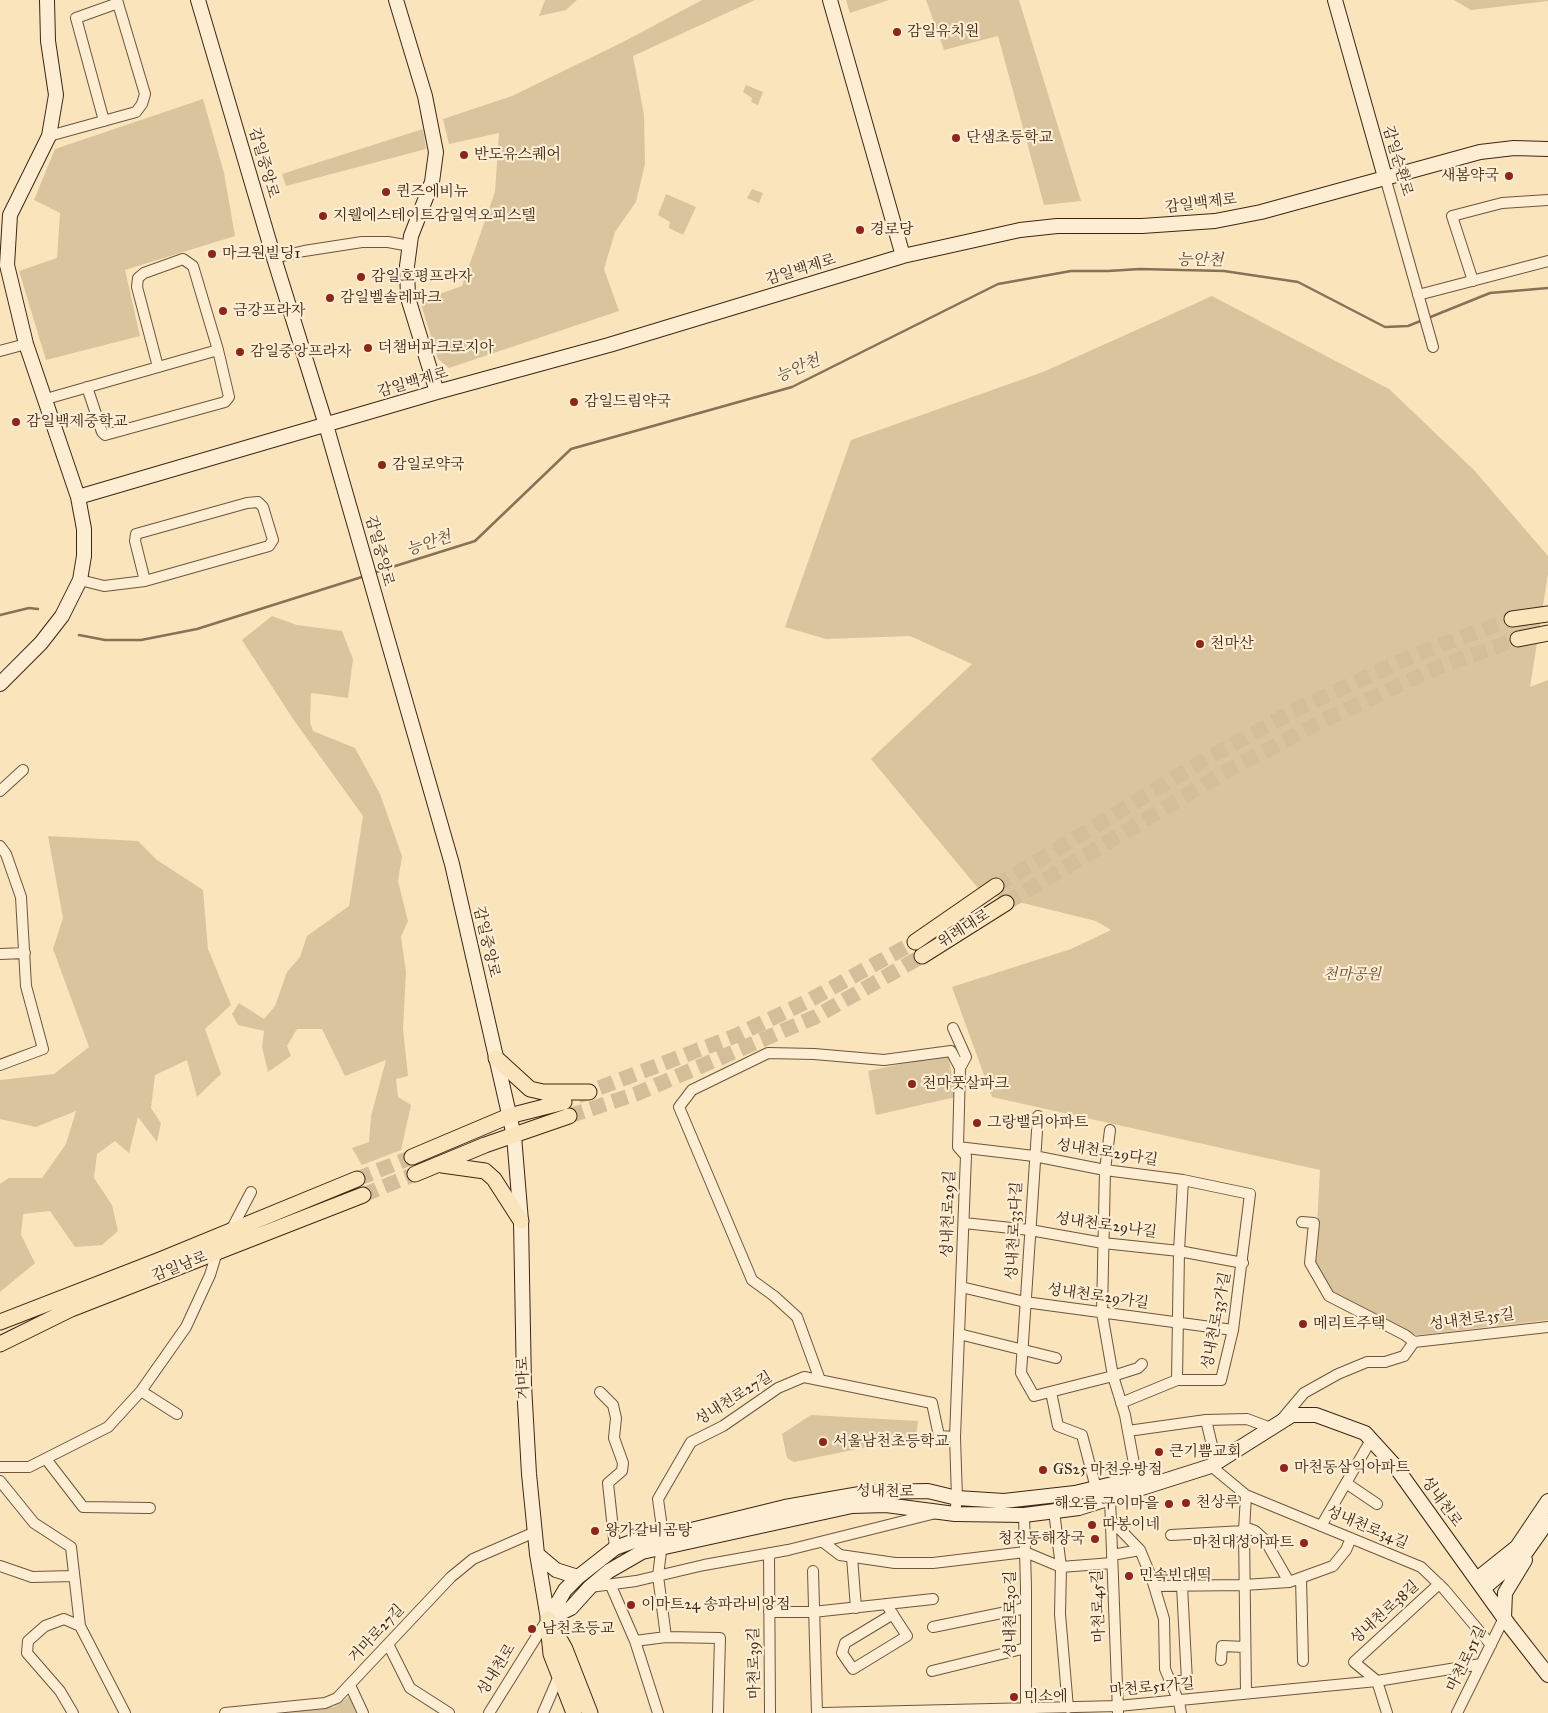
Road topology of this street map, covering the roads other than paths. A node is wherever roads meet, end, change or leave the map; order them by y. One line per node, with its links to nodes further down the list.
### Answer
1 (47, 0): 8 (main road)
2 (198, 0): 14 (main road, 감일중앙로)
3 (396, 0): 12 (main road)
4 (830, 0): 13 (main road)
5 (1335, 0): 10 (main road, 감일순환로)
6 (117, 1): 7 (street); 7 (street)
7 (104, 121): 8 (street)
8 (49, 136): 18 (main road)
9 (1548, 149): 10 (main road, 감일백제로)
10 (1385, 177): 13 (main road, 감일백제로); 17 (street, 감일순환로)
11 (1548, 200): 16 (street)
12 (410, 246): 14 (street); 24 (main road)
13 (903, 256): 24 (main road, 감일백제로)
14 (274, 258): 26 (main road, 감일중앙로)
15 (1548, 261): 16 (street)
16 (1473, 281): 17 (street)
17 (1418, 295): 19 (street, 감일순환로)
18 (26, 344): 21 (street); 25 (main road)
19 (1434, 347)
20 (218, 350): 22 (street); 22 (street); 23 (street)
21 (0, 352)
22 (158, 366): 23 (street)
23 (87, 387): 25 (street)
24 (437, 392): 26 (main road, 감일백제로)
25 (46, 399): 27 (main road)
26 (326, 425): 27 (main road, 감일백제로); 45 (main road, 감일중앙로)
27 (78, 497): 28 (main road)
28 (80, 580): 29 (street); 34 (main road)
29 (144, 582): 29 (street)
30 (1548, 614): 31 (main road)
31 (1512, 619)
32 (1548, 633): 33 (main road)
33 (1518, 639)
34 (0, 684)
35 (24, 770): 36 (street)
36 (0, 791)
37 (0, 846): 41 (street)
38 (996, 886): 40 (main road, 위례대로)
39 (1006, 903): 43 (main road, 위례대로)
40 (915, 942)
41 (25, 953): 42 (street); 46 (street)
42 (0, 954)
43 (922, 956)
44 (953, 1028): 47 (street, 성내천로29길)
45 (496, 1058): 48 (main road); 49 (main road, 감일중앙로)
46 (0, 1065)
47 (960, 1068): 53 (street, 성내천로29길); 87 (street)
48 (589, 1092)
49 (509, 1116): 52 (main road, 감일중앙로); 52 (main road); 55 (main road)
50 (1038, 1116): 54 (street, 성내천로33다길)
51 (1110, 1130): 57 (street)
52 (514, 1136): 56 (main road); 64 (main road, 거마로)
53 (958, 1146): 54 (street, 성내천로29다길); 66 (street, 성내천로29길)
54 (1034, 1156): 57 (street, 성내천로29다길); 67 (street, 성내천로33다길)
55 (412, 1157)
56 (441, 1165): 58 (main road); 64 (main road)
57 (1105, 1170): 60 (street, 성내천로29다길); 69 (street)
58 (415, 1174)
59 (357, 1179): 68 (main road, 감일남로)
60 (1183, 1180): 62 (street, 성내천로29다길); 70 (street)
61 (251, 1192): 68 (street)
62 (1250, 1194): 72 (street, 성내천로33가길)
63 (363, 1195): 71 (main road, 감일남로)
64 (521, 1221): 120 (main road, 거마로)
65 (1302, 1222): 81 (street)
66 (964, 1223): 67 (street, 성내천로29나길); 73 (street, 성내천로29길)
67 (1030, 1230): 69 (street, 성내천로29나길); 74 (street, 성내천로33다길)
68 (229, 1232): 76 (main road, 감일남로)
69 (1103, 1243): 70 (street, 성내천로29나길); 75 (street)
70 (1179, 1251): 72 (street, 성내천로29나길); 77 (street)
71 (217, 1252): 82 (main road, 감일남로); 89 (street)
72 (1243, 1263): 79 (street, 성내천로33가길)
73 (961, 1287): 74 (street, 성내천로29가길); 80 (street, 성내천로29길)
74 (1025, 1302): 75 (street, 성내천로29가길); 83 (street, 성내천로33다길)
75 (1102, 1313): 77 (street, 성내천로29가길); 86 (street)
76 (0, 1322)
77 (1178, 1323): 79 (street, 성내천로29가길); 88 (street)
78 (1548, 1327): 81 (street, 성내천로35길)
79 (1233, 1330): 88 (street, 성내천로33가길)
80 (959, 1334): 83 (street); 97 (street, 성내천로29길)
81 (1414, 1342): 95 (street, 성내천로35길)
82 (0, 1344)
83 (1023, 1349): 84 (street); 91 (street, 성내천로33다길)
84 (1056, 1358)
85 (1142, 1364): 86 (street, 성내천로33다길)
86 (1113, 1376): 91 (street, 성내천로33다길); 92 (street)
87 (820, 1380): 97 (street, 성내천로27길); 123 (street, 성내천로27길)
88 (1177, 1380): 92 (street, 성내천로33가길)
89 (141, 1391): 93 (street); 99 (street)
90 (600, 1392): 125 (street)
91 (1051, 1392): 105 (street)
92 (1121, 1404): 96 (street)
93 (177, 1414)
94 (1206, 1420): 95 (street); 96 (street); 100 (street)
95 (1274, 1426): 98 (main road, 성내천로); 100 (main road, 성내천로)
96 (1128, 1431): 102 (street)
97 (955, 1437): 107 (street, 성내천로29길)
98 (1371, 1440): 104 (street); 141 (main road, 성내천로)
99 (46, 1459): 101 (street); 111 (street)
100 (1214, 1464): 102 (main road, 성내천로); 106 (street, 성내천로34길); 108 (main road, 성내천로)
101 (0, 1467)
102 (1137, 1480): 105 (main road, 성내천로)
103 (0, 1481): 136 (street)
104 (1346, 1483): 110 (street); 118 (street)
105 (1096, 1488): 107 (main road, 성내천로)
106 (1246, 1495): 118 (street, 성내천로34길); 119 (street)
107 (957, 1498): 114 (street, 성내천로29길); 123 (main road, 성내천로)
108 (1110, 1498): 112 (main road, 성내천로); 116 (street, 마천로45길)
109 (1548, 1501): 141 (main road)
110 (1377, 1504)
111 (150, 1508)
112 (1054, 1511): 115 (main road, 성내천로); 134 (street)
113 (939, 1512): 114 (main road, 성내천로); 123 (main road, 성내천로); 124 (street)
114 (955, 1514): 115 (main road, 성내천로)
115 (1024, 1516): 127 (street, 성내천로30길)
116 (1111, 1520): 126 (street); 132 (street, 마천로45길)
117 (1548, 1521): 128 (main road)
118 (1321, 1526): 122 (street, 성내천로34길)
119 (1244, 1529): 121 (street); 140 (street); 143 (street)
120 (535, 1532): 130 (main road, 거마로); 161 (street, 거마로27길)
121 (1171, 1535)
122 (1351, 1538): 139 (street); 142 (street, 성내천로34길)
123 (662, 1541): 125 (main road, 성내천로); 137 (street, 성내천로27길); 147 (main road, 성내천로)
124 (823, 1542): 129 (street); 131 (street)
125 (615, 1548): 138 (main road, 성내천로)
126 (1140, 1550): 132 (street); 145 (street)
127 (1025, 1552): 131 (street); 134 (street); 151 (street, 성내천로30길)
128 (1526, 1552): 141 (main road); 155 (main road)
129 (769, 1553): 137 (street); 152 (street, 마천로39길)
130 (537, 1554): 138 (main road); 156 (main road, 거마로)
131 (852, 1557): 150 (street)
132 (1112, 1559): 134 (street); 177 (street, 마천로45길)
133 (0, 1566): 136 (street)
134 (1061, 1567): 176 (street)
135 (814, 1571): 153 (street)
136 (73, 1576): 157 (street)
137 (658, 1576): 144 (street); 159 (street)
138 (578, 1577): 156 (main road, 성내천로)
139 (1301, 1578): 140 (street); 166 (street)
140 (1289, 1582): 143 (street)
141 (1481, 1583): 155 (main road, 성내천로)
142 (1439, 1584): 162 (street, 성내천로34길); 172 (street, 성내천로38길)
143 (1244, 1585): 146 (street); 163 (street)
144 (611, 1586): 147 (street); 160 (street)
145 (1154, 1586): 146 (street); 171 (street)
146 (1182, 1586): 171 (street)
147 (590, 1587): 156 (main road, 성내천로)
148 (933, 1599): 149 (street, 마천로39길)
149 (886, 1604): 150 (street, 마천로39길); 154 (street)
150 (856, 1608): 153 (street, 마천로39길)
151 (1026, 1608): 158 (street); 164 (street, 성내천로30길)
152 (769, 1612): 153 (street, 마천로39길); 191 (street, 마천로39길)
153 (813, 1612): 192 (street)
154 (893, 1614): 154 (street)
155 (1504, 1618): 162 (street, 마천로51길); 169 (main road, 성내천로)
156 (548, 1619): 170 (main road, 거마로); 185 (street, 성내천로); 188 (main road, 거마로)
157 (80, 1626): 180 (street); 181 (street)
158 (933, 1627)
159 (666, 1637): 160 (street); 190 (street)
160 (635, 1641): 189 (street)
161 (388, 1644): 173 (street, 거마로27길); 184 (street)
162 (1491, 1645): 167 (street, 마천로51길)
163 (1245, 1646): 165 (street); 174 (street)
164 (1026, 1648): 168 (street); 179 (street, 성내천로30길)
165 (1221, 1660)
166 (1304, 1661)
167 (1481, 1664): 172 (street, 마천로51가길); 196 (street, 마천로51길)
168 (932, 1671)
169 (1547, 1671)
170 (559, 1676): 186 (street); 187 (main road, 거마로)
171 (1170, 1681): 175 (street)
172 (1377, 1681): 174 (street, 마천로51가길); 195 (street)
173 (350, 1685): 182 (street, 거마로27길); 183 (street)
174 (1246, 1693): 175 (street, 마천로51가길)
175 (1180, 1702): 177 (street, 마천로51가길); 194 (street)
176 (1068, 1708): 177 (street, 마천로51가길); 179 (street, 마천로51가길)
177 (1118, 1710)
178 (911, 1711): 179 (street, 마천로51가길); 193 (street, 마천로51가길)
179 (1026, 1711)
180 (73, 1713)
181 (126, 1713)
182 (225, 1713)
183 (363, 1713)
184 (449, 1713)
185 (489, 1713)
186 (543, 1713)
187 (574, 1713)
188 (590, 1713)
189 (658, 1713)
190 (718, 1713)
191 (770, 1713)
192 (817, 1713)
193 (823, 1713)
194 (1181, 1713)
195 (1387, 1713)
196 (1457, 1713)

